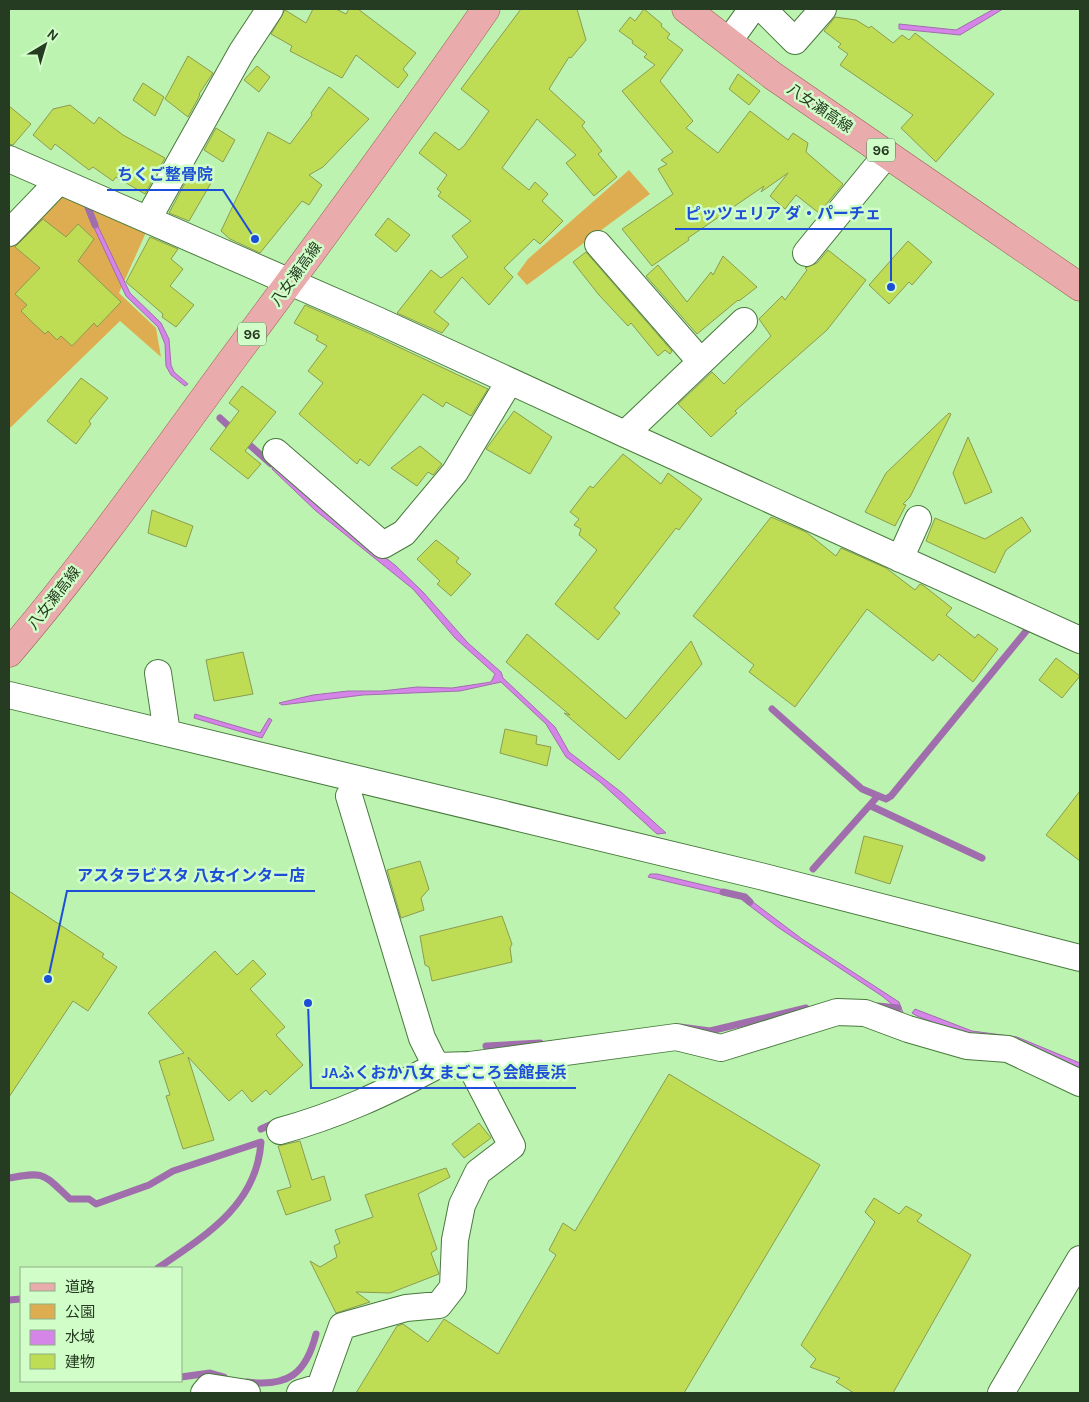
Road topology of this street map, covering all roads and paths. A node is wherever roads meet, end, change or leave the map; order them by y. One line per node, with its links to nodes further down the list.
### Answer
1 (270, 9): 11 (street)
2 (486, 9): 15 (main road, 八女瀬高線 / 96)
3 (686, 9): 7 (main road, 八女瀬高線 / 96)
4 (752, 9): 7 (street)
5 (763, 9): 6 (street)
6 (823, 9)
7 (729, 41): 8 (main road, 八女瀬高線 / 96)
8 (887, 154): 14 (street); 16 (main road, 八女瀬高線 / 96)
9 (9, 159): 10 (street)
10 (59, 181): 11 (street); 12 (street)
11 (148, 219): 15 (street)
12 (9, 234)
13 (598, 244): 18 (street)
14 (806, 252)
15 (290, 282): 19 (street); 25 (main road, 八女瀬高線 / 96)
16 (1080, 287)
17 (744, 321): 18 (street)
18 (701, 362): 20 (street)
19 (509, 382): 20 (street); 21 (street)
20 (625, 434): 23 (street)
21 (276, 452)
22 (918, 519): 23 (street)
23 (900, 559): 24 (street)
24 (1080, 640)
25 (9, 653)
26 (158, 673): 28 (street)
27 (9, 695): 28 (street)
28 (167, 733): 30 (street)
29 (350, 796): 33 (street)
30 (1080, 958)
31 (419, 990): 32 (street)
32 (468, 1065): 33 (street); 34 (street); 39 (street)
33 (436, 1066): 35 (street)
34 (1080, 1083)
35 (280, 1131)
36 (1080, 1259): 40 (street)
37 (204, 1393): 38 (street)
38 (248, 1393)
39 (300, 1393)
40 (1001, 1393)

